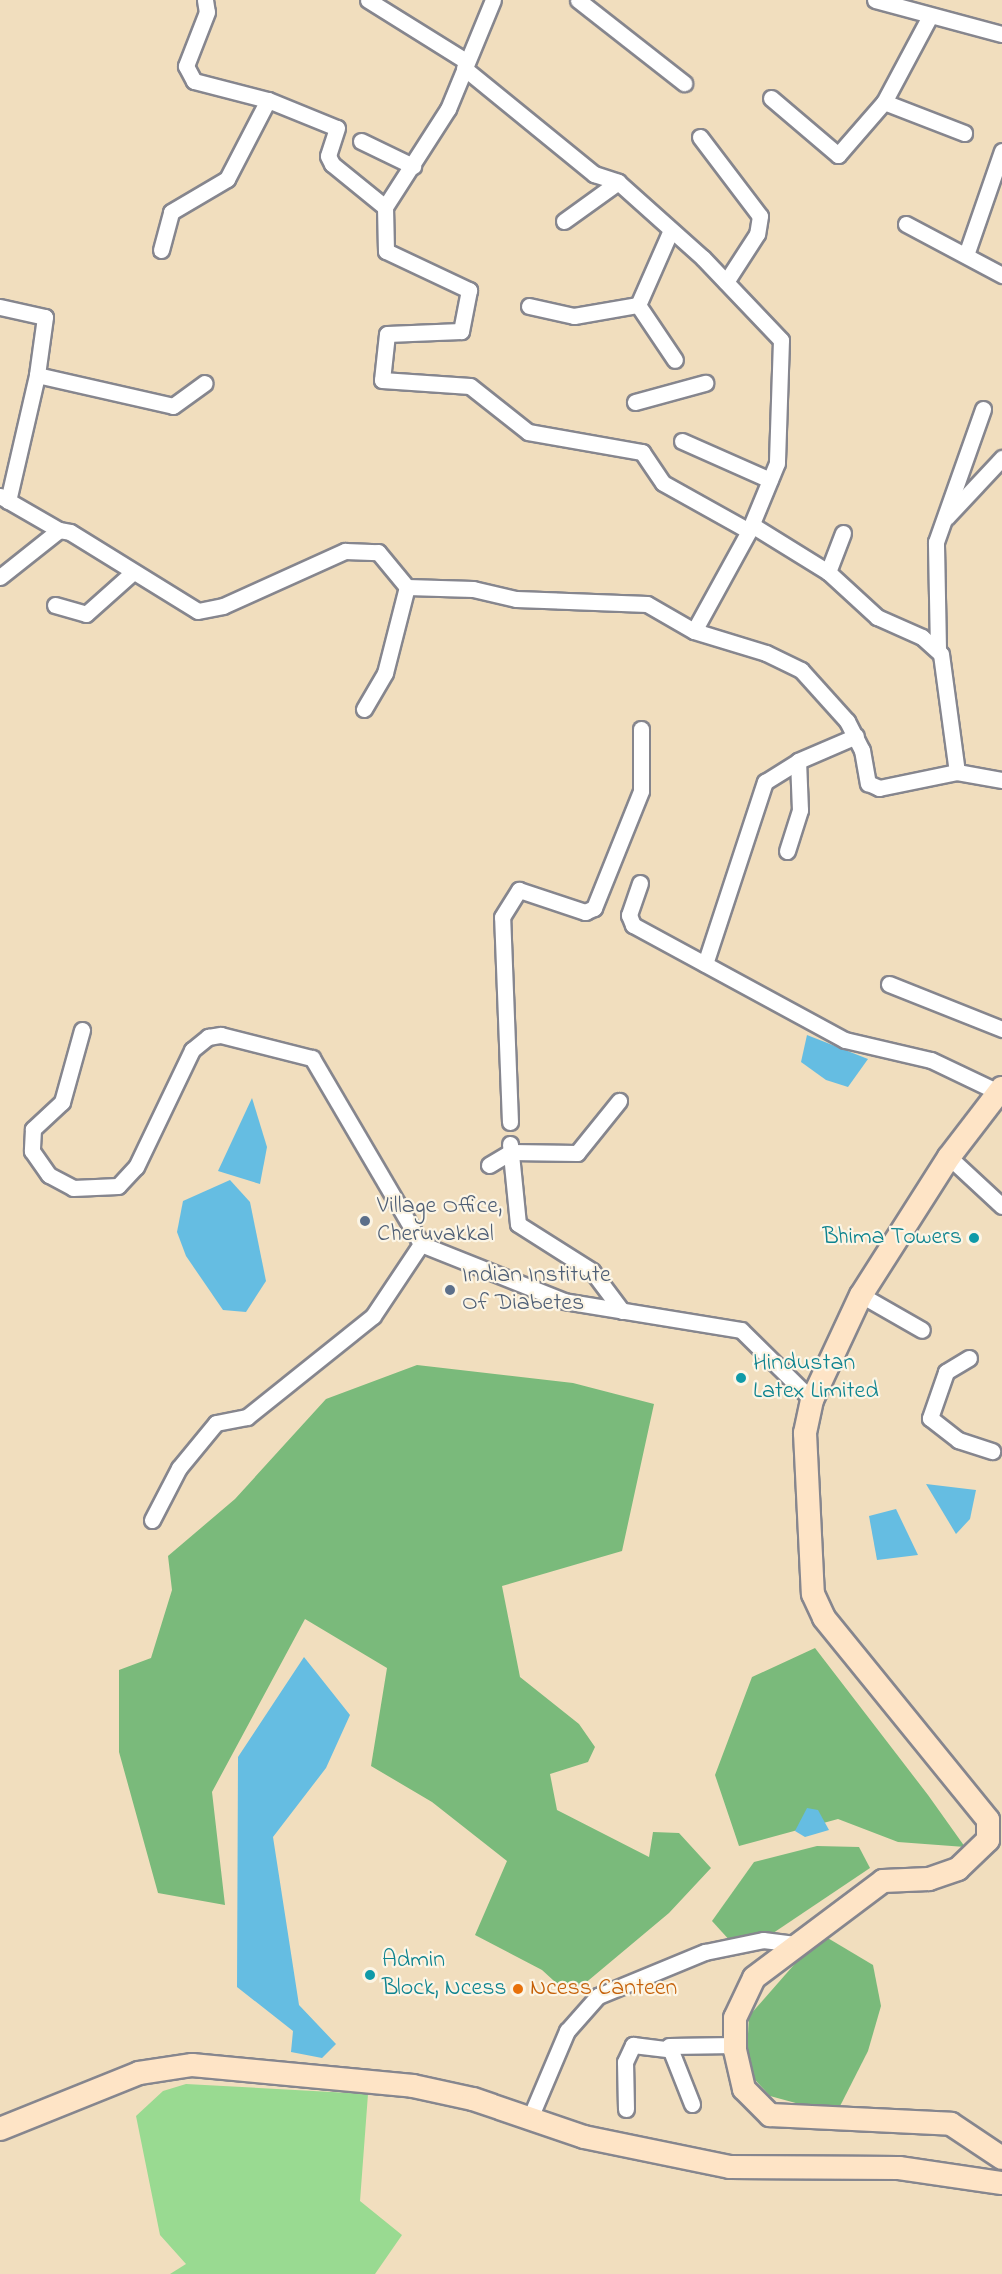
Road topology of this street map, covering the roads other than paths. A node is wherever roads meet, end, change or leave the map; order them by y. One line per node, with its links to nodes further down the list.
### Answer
1 (205, 0): 11 (street)
2 (368, 0): 8 (street)
3 (493, 0): 8 (street)
4 (578, 0): 9 (street)
5 (875, 0): 6 (street)
6 (930, 16): 7 (street); 12 (street)
7 (1000, 30)
8 (465, 65): 17 (street); 18 (street)
9 (684, 83)
10 (771, 98): 12 (street)
11 (268, 100): 19 (street); 23 (street)
12 (884, 102): 13 (street)
13 (964, 133)
14 (700, 136): 26 (street)
15 (360, 141): 17 (street)
16 (1002, 151): 24 (street)
17 (413, 166): 19 (street)
18 (618, 182): 20 (street); 22 (street)
19 (385, 207): 41 (street)
20 (564, 221)
21 (906, 224): 24 (street)
22 (671, 230): 26 (street); 27 (street)
23 (161, 250)
24 (966, 255): 25 (street)
25 (1002, 275)
26 (726, 282): 38 (street)
27 (638, 305): 28 (street); 30 (street)
28 (529, 306)
29 (0, 308): 31 (street)
30 (675, 360)
31 (37, 375): 32 (street); 39 (street)
32 (205, 383)
33 (705, 384): 34 (street)
34 (635, 402)
35 (983, 409): 40 (street)
36 (682, 441): 38 (street)
37 (1002, 458): 40 (street)
38 (770, 480): 41 (street)
39 (4, 498): 42 (street)
40 (943, 522): 50 (street)
41 (750, 528): 44 (street); 49 (street)
42 (60, 530): 45 (street); 46 (street)
43 (843, 533): 44 (street)
44 (828, 572): 50 (street)
45 (132, 573): 47 (street); 48 (street)
46 (0, 577)
47 (407, 587): 49 (street); 51 (street)
48 (55, 604)
49 (694, 631): 53 (street)
50 (938, 649): 55 (street)
51 (364, 709)
52 (641, 729): 65 (street)
53 (856, 736): 54 (street); 55 (street)
54 (798, 761): 57 (street); 59 (street)
55 (957, 772): 56 (street)
56 (1002, 780)
57 (787, 851)
58 (640, 883): 59 (street)
59 (705, 964): 63 (street)
60 (889, 984): 61 (street)
61 (1002, 1029)
62 (82, 1030): 70 (street)
63 (1000, 1090): 67 (main road)
64 (619, 1101): 66 (street)
65 (510, 1122)
66 (511, 1148): 68 (street); 72 (street)
67 (949, 1157): 69 (street); 71 (main road)
68 (489, 1165)
69 (1002, 1206)
70 (421, 1244): 72 (street); 77 (street)
71 (861, 1294): 73 (street); 75 (main road)
72 (622, 1311): 75 (street)
73 (922, 1330)
74 (969, 1358): 76 (street)
75 (812, 1400): 78 (main road)
76 (992, 1451)
77 (152, 1520)
78 (797, 1944): 79 (main road); 83 (street)
79 (735, 2045): 80 (street); 85 (main road)
80 (671, 2050): 81 (street); 82 (street)
81 (692, 2104)
82 (627, 2109)
83 (530, 2118): 84 (main road); 86 (main road)
84 (0, 2129)
85 (1002, 2158)
86 (1002, 2183)

